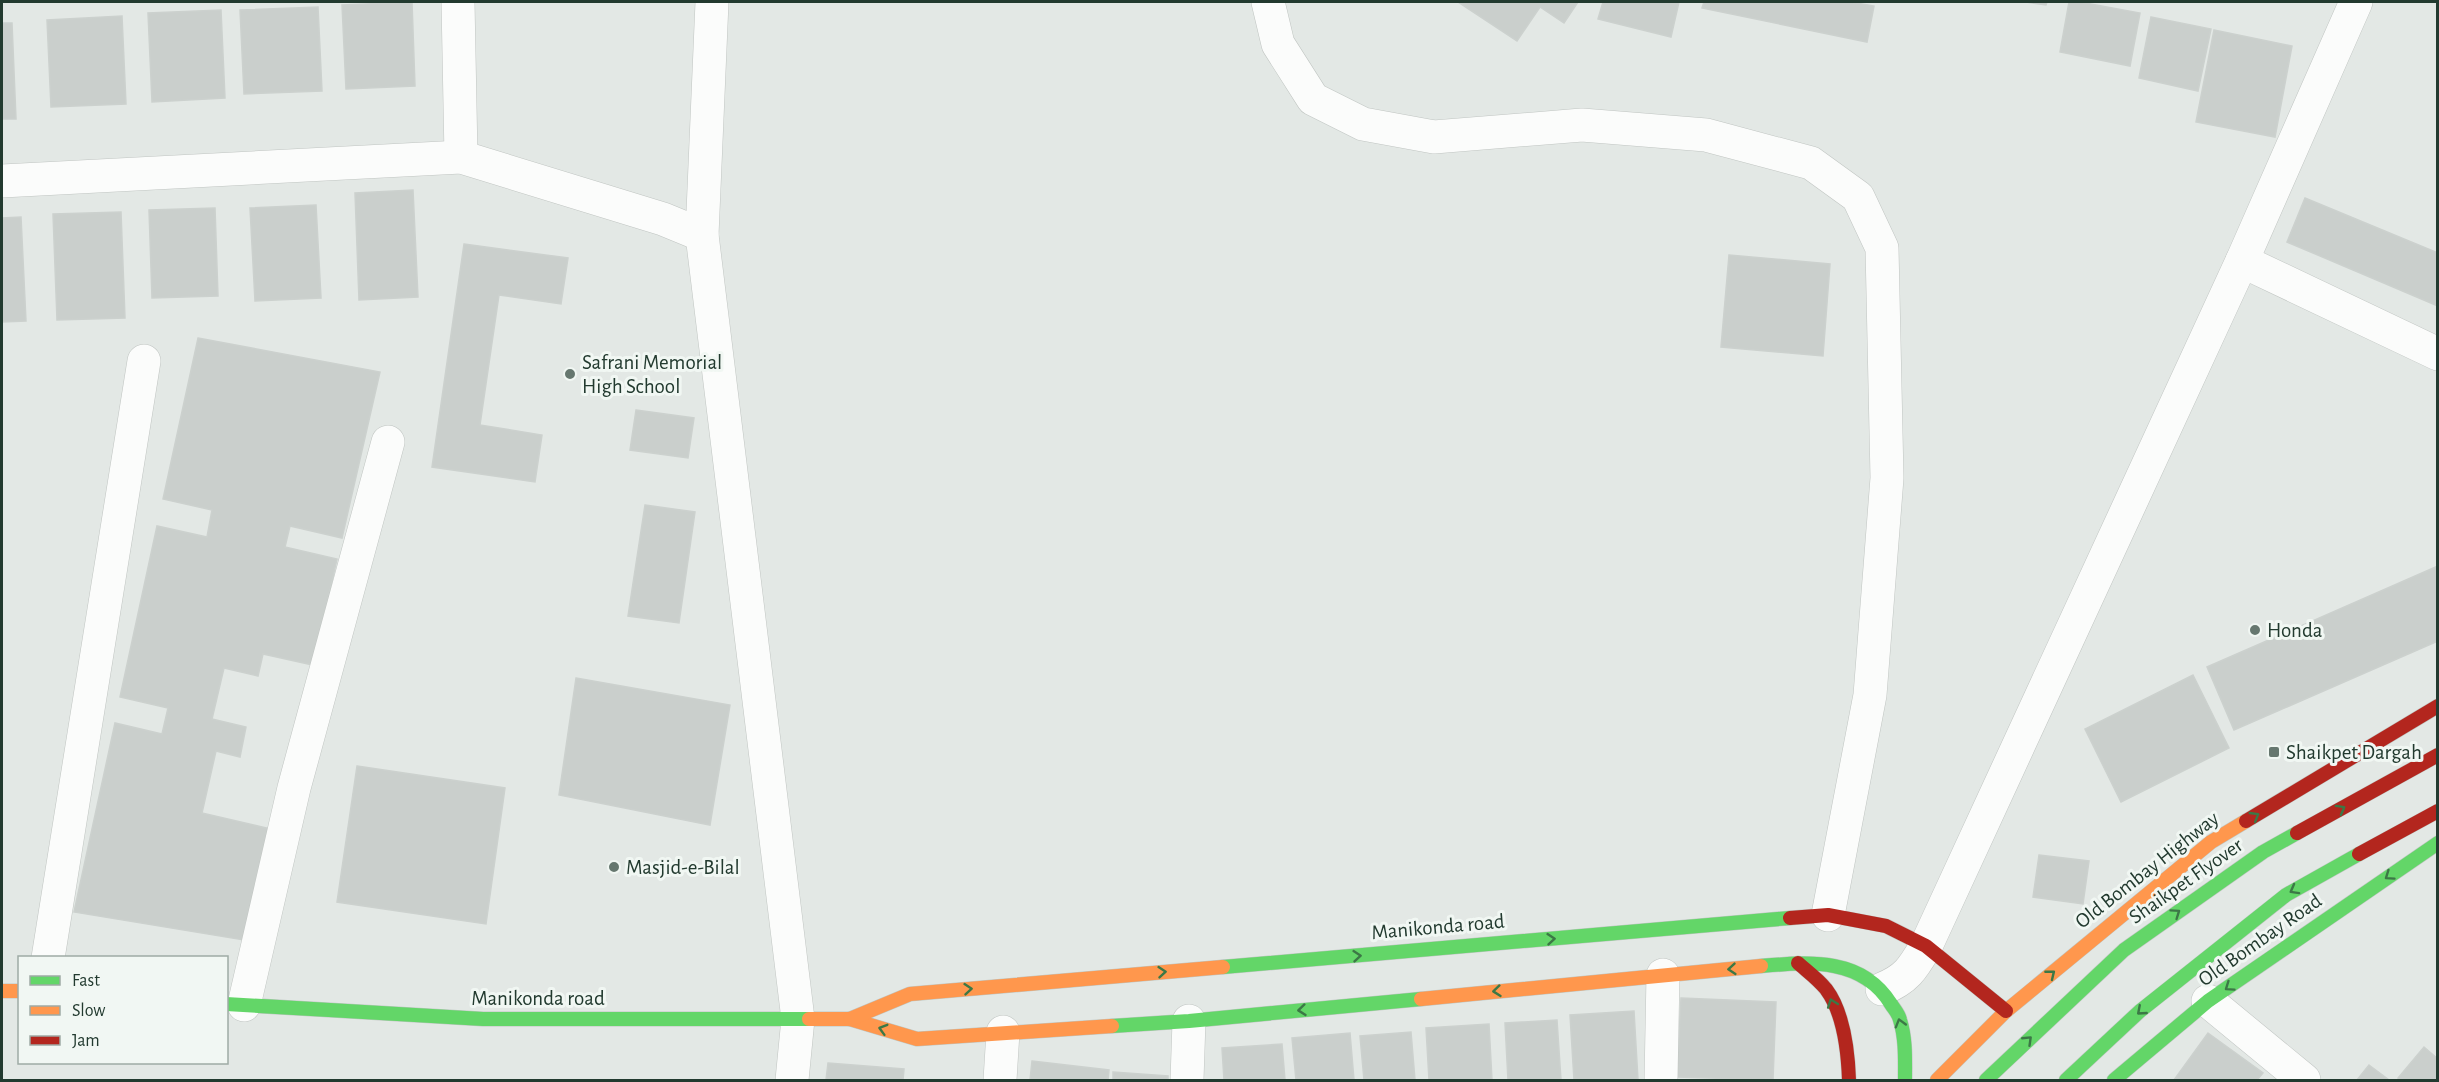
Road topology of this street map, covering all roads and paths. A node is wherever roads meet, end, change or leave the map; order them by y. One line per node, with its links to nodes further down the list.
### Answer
1 (458, 2): 5 (street)
2 (712, 2): 7 (street)
3 (1268, 2): 16 (street)
4 (2356, 2): 8 (street)
5 (461, 158): 6 (street); 7 (street)
6 (2, 180)
7 (702, 235): 27 (street)
8 (2242, 261): 9 (street); 17 (street)
9 (2438, 354)
10 (144, 362): 18 (street)
11 (388, 442): 25 (street)
12 (2438, 706): 26 (street, Old Bombay Highway, one-way to 12)
13 (2438, 755): 38 (street, Shaikpet Flyover, one-way to 13)
14 (2438, 812): 39 (street, one-way to 39)
15 (2438, 843): 24 (street, Old Bombay Road, one-way to 24)
16 (1828, 915): 17 (street, Manikonda road); 28 (street, Manikonda road, one-way to 16)
17 (1926, 945): 21 (street); 26 (street, Manikonda road)
18 (48, 956)
19 (1798, 963): 20 (street, Manikonda road, one-way to 20); 21 (street, Manikonda road); 35 (street, one-way to 19)
20 (1663, 975): 29 (street, Manikonda road, one-way to 29); 34 (street)
21 (1882, 989): 36 (street, Manikonda road, one-way to 21)
22 (2, 991): 23 (street)
23 (18, 991)
24 (2208, 1001): 40 (street, Old Bombay Road); 41 (street)
25 (235, 1005): 27 (street, Manikonda road)
26 (2006, 1011): 37 (street, Old Bombay Highway)
27 (798, 1019): 28 (street, Manikonda road); 31 (street)
28 (850, 1019): 30 (street, Manikonda road, one-way to 28)
29 (1189, 1021): 30 (street, Manikonda road); 33 (street)
30 (1003, 1032): 32 (street)
31 (792, 1080)
32 (1000, 1080)
33 (1186, 1080)
34 (1661, 1080)
35 (1849, 1080)
36 (1905, 1080)
37 (1937, 1080)
38 (1986, 1080)
39 (2066, 1080)
40 (2114, 1080)
41 (2304, 1080)

